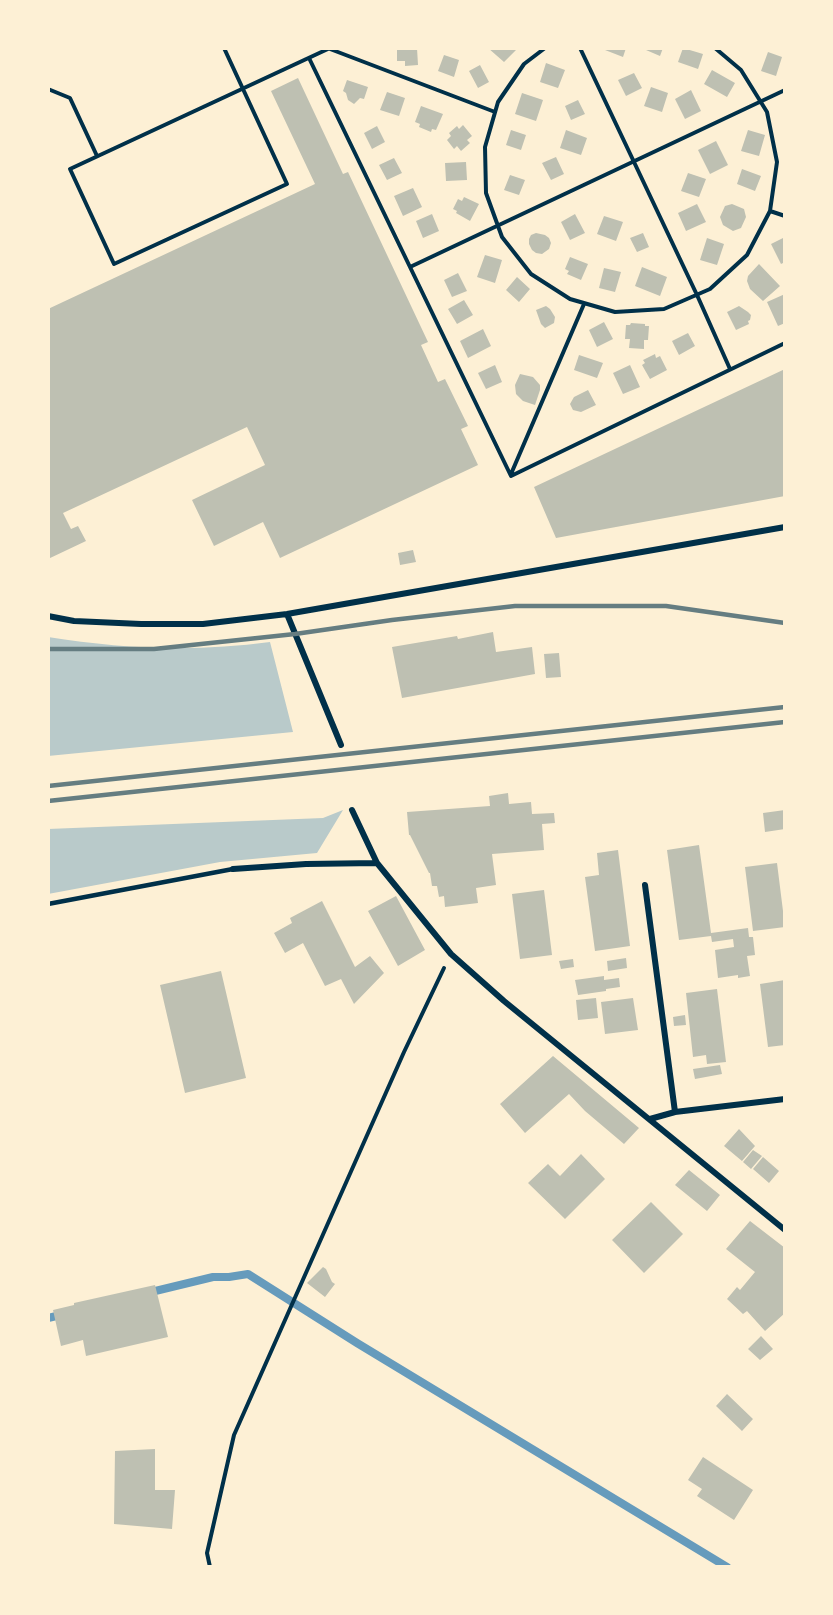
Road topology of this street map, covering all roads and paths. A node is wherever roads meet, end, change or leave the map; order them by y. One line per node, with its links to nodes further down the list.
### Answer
1 (224, 48): 8 (path)
2 (330, 48): 6 (path); 11 (path)
3 (545, 48): 11 (path)
4 (580, 48): 13 (path)
5 (715, 48): 10 (path)
6 (309, 58): 8 (path); 17 (path)
7 (48, 89): 12 (path)
8 (243, 89): 12 (path); 12 (path)
9 (785, 90): 10 (path)
10 (760, 102): 13 (path); 14 (path)
11 (495, 112): 16 (path)
12 (97, 156)
13 (634, 162): 16 (path); 18 (path)
14 (770, 211): 15 (path); 18 (path)
15 (785, 216)
16 (498, 225): 17 (path); 19 (path)
17 (410, 267): 22 (path)
18 (697, 295): 19 (path); 21 (path)
19 (584, 304): 22 (path)
20 (785, 343): 21 (path)
21 (730, 369): 22 (path)
22 (511, 476)
23 (785, 527): 24 (street)
24 (286, 614): 25 (street); 26 (street)
25 (48, 616)
26 (341, 745)
27 (352, 810): 28 (street)
28 (377, 863): 29 (street); 32 (street)
29 (233, 869): 31 (lane)
30 (645, 885): 34 (street)
31 (48, 904)
32 (450, 954): 35 (street); 37 (path)
33 (785, 1099): 34 (street)
34 (675, 1112): 35 (street)
35 (650, 1119): 36 (street)
36 (785, 1230)
37 (210, 1567)

